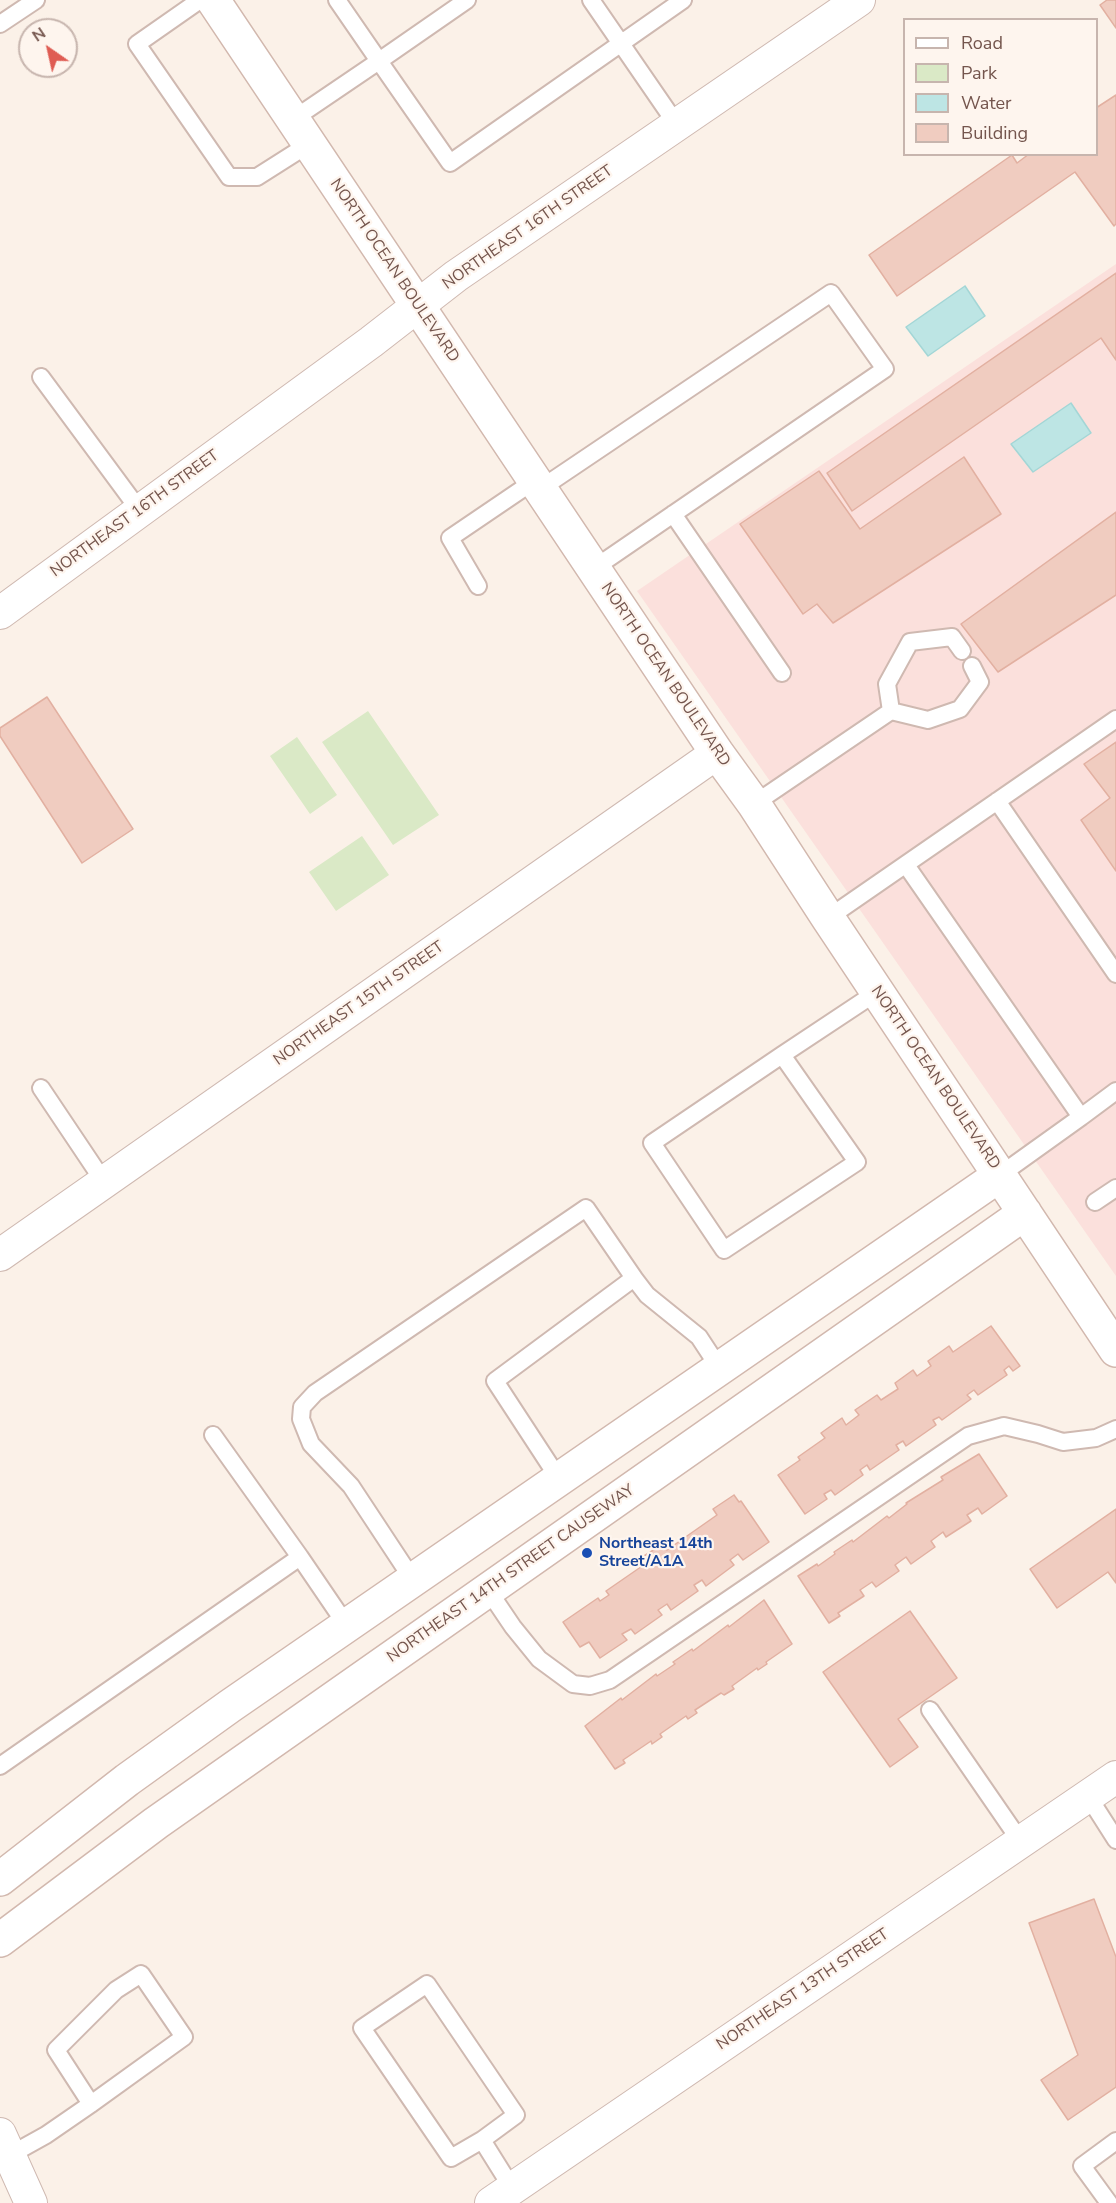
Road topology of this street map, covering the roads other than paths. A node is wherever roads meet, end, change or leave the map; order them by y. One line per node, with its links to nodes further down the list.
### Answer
1 (36, 0): 9 (lane)
2 (200, 0): 13 (lane)
3 (213, 0): 13 (main road, NORTH OCEAN BOULEVARD)
4 (337, 0): 11 (lane)
5 (466, 0): 11 (lane)
6 (591, 0): 10 (lane)
7 (683, 0): 10 (lane)
8 (859, 0): 12 (street, NORTHEAST 16TH STREET)
9 (0, 24)
10 (622, 44): 11 (lane); 12 (lane)
11 (379, 61): 13 (lane)
12 (677, 125): 14 (street, NORTHEAST 16TH STREET)
13 (301, 132): 14 (main road, NORTH OCEAN BOULEVARD)
14 (418, 307): 16 (main road, NORTH OCEAN BOULEVARD); 17 (street, NORTHEAST 16TH STREET)
15 (41, 377): 17 (lane)
16 (537, 485): 18 (lane); 19 (main road, NORTH OCEAN BOULEVARD); 20 (lane)
17 (140, 510): 21 (street, NORTHEAST 16TH STREET)
18 (673, 514): 19 (lane); 24 (lane)
19 (593, 569): 27 (main road, NORTH OCEAN BOULEVARD)
20 (478, 586)
21 (0, 613)
22 (962, 651): 25 (lane)
23 (972, 666): 25 (lane)
24 (782, 673)
25 (891, 711): 29 (lane)
26 (1116, 719): 28 (lane)
27 (717, 753): 29 (main road, NORTH OCEAN BOULEVARD); 39 (street, NORTHEAST 15TH STREET)
28 (997, 801): 30 (lane); 32 (lane)
29 (754, 804): 31 (main road, NORTH OCEAN BOULEVARD)
30 (906, 865): 31 (lane); 37 (lane)
31 (828, 918): 33 (main road, NORTH OCEAN BOULEVARD)
32 (1116, 974)
33 (877, 992): 34 (lane); 38 (main road, NORTH OCEAN BOULEVARD)
34 (782, 1055): 34 (lane)
35 (41, 1088): 39 (lane)
36 (1116, 1091): 37 (lane)
37 (1081, 1117): 38 (lane)
38 (1000, 1175): 42 (main road, NORTH OCEAN BOULEVARD); 46 (main road)
39 (104, 1182): 43 (street, NORTHEAST 15TH STREET)
40 (1116, 1188): 41 (lane)
41 (1095, 1202)
42 (1025, 1213): 45 (main road, NORTH OCEAN BOULEVARD); 52 (main road, NORTHEAST 14TH STREET CAUSEWAY)
43 (0, 1255)
44 (633, 1278): 46 (lane); 49 (lane); 51 (lane)
45 (1116, 1350)
46 (720, 1369): 49 (main road)
47 (1116, 1429): 52 (lane)
48 (213, 1436): 50 (lane)
49 (559, 1479): 51 (main road)
50 (300, 1557): 53 (lane); 55 (lane)
51 (413, 1580): 53 (main road)
52 (488, 1590): 61 (main road, NORTHEAST 14TH STREET CAUSEWAY)
53 (347, 1626): 60 (main road)
54 (930, 1710): 59 (lane)
55 (0, 1766)
56 (1116, 1778): 57 (street, NORTHEAST 13TH STREET)
57 (1088, 1797): 58 (lane); 59 (street, NORTHEAST 13TH STREET)
58 (1116, 1840)
59 (1021, 1842): 66 (street, NORTHEAST 13TH STREET)
60 (0, 1879)
61 (0, 1940)
62 (91, 2104): 62 (lane); 65 (lane)
63 (482, 2140): 63 (lane); 66 (lane)
64 (1116, 2141): 68 (lane)
65 (5, 2144): 67 (street)
66 (502, 2196)
67 (31, 2203)
68 (1109, 2203)

